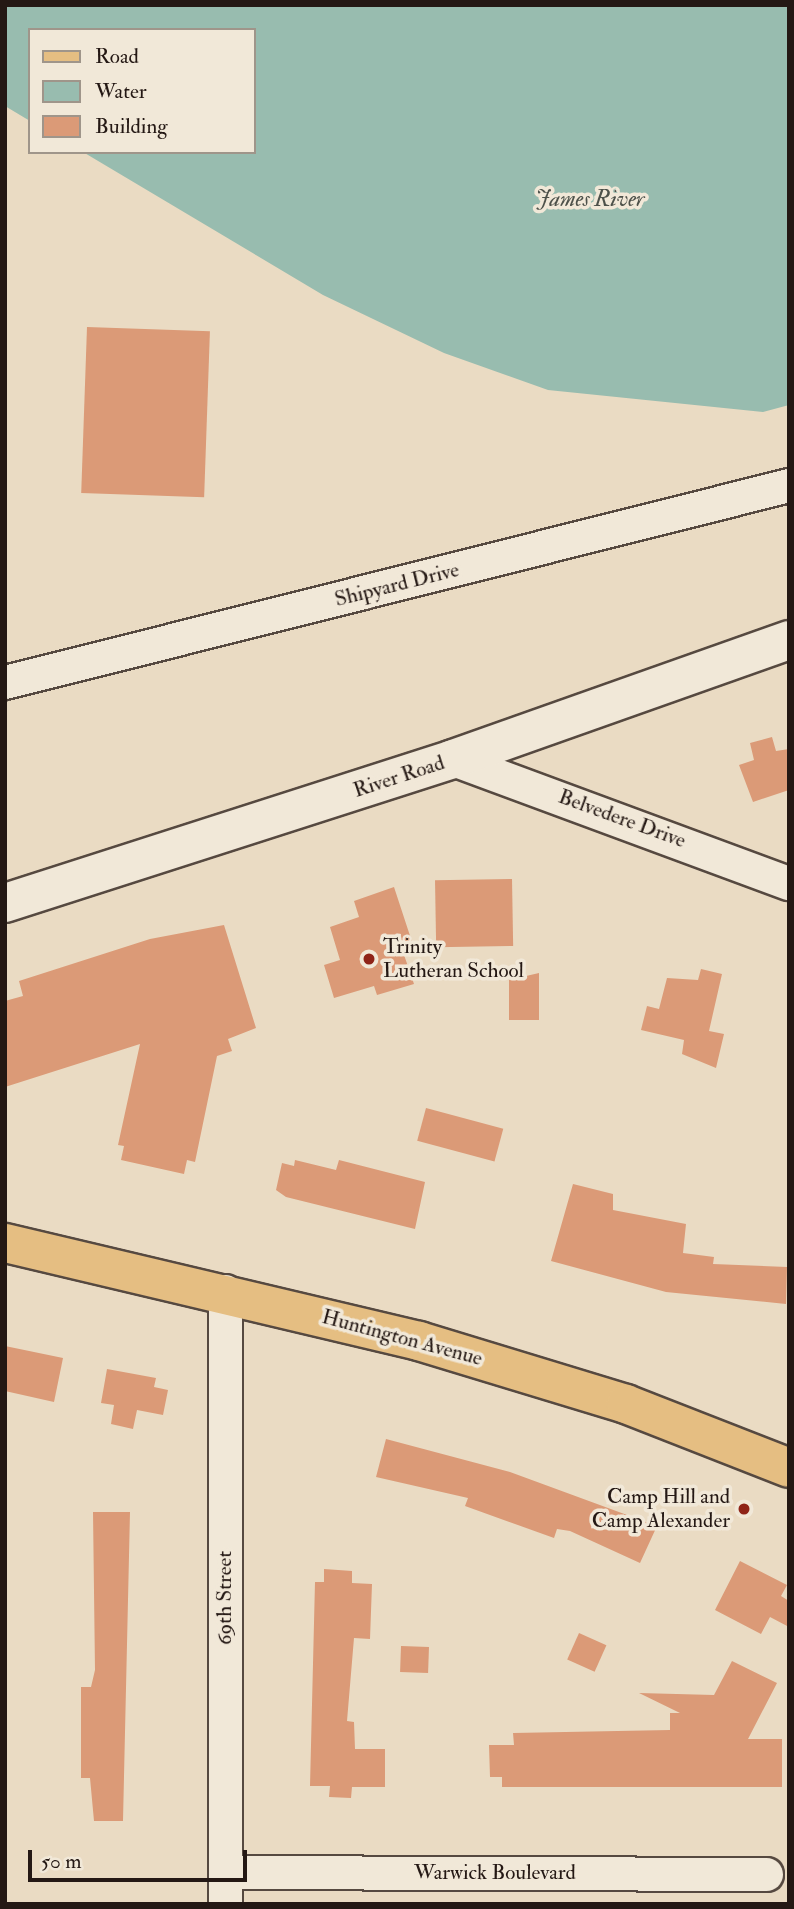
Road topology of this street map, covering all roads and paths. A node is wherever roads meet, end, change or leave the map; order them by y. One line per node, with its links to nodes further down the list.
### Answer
1 (789, 485): 3 (street, Shipyard Drive)
2 (789, 640): 4 (street, River Road)
3 (5, 682)
4 (453, 759): 5 (street, Belvedere Drive); 6 (street, River Road)
5 (789, 883)
6 (5, 903)
7 (5, 1243): 8 (main road, Huntington Avenue)
8 (225, 1291): 9 (main road, Huntington Avenue); 11 (street, 69th Street)
9 (789, 1468)
10 (766, 1874): 11 (street, Warwick Boulevard)
11 (225, 1888)

